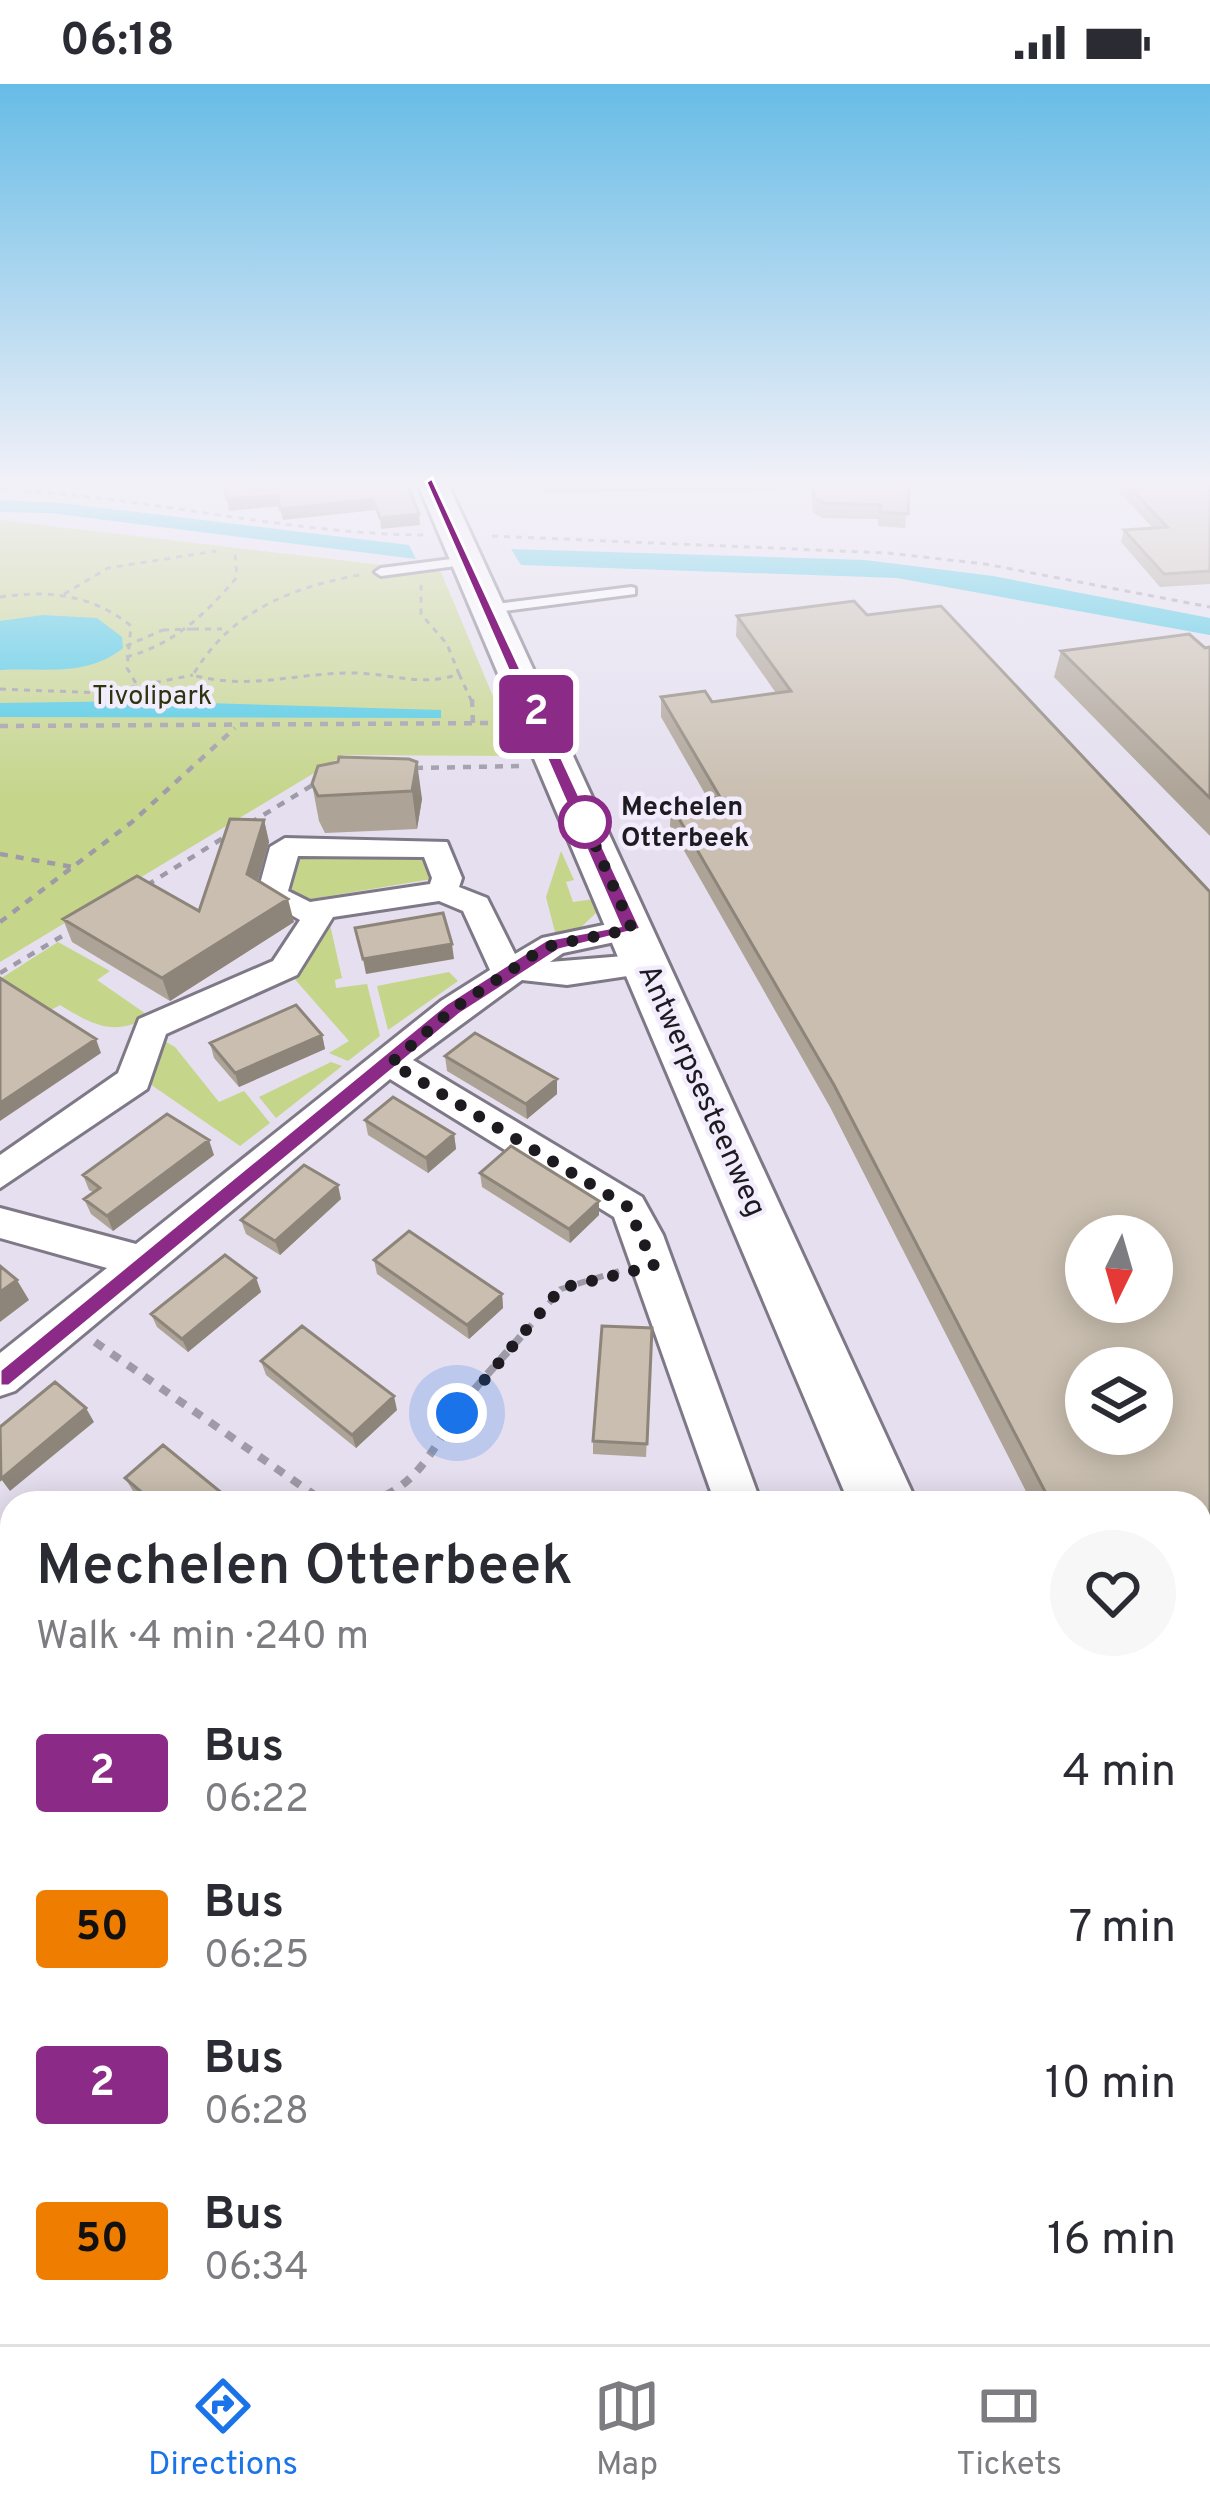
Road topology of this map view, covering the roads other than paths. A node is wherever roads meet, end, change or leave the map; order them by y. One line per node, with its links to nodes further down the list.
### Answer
1 (478, 587): 3 (main road, Antwerpsesteenweg)
2 (632, 591): 3 (lane)
3 (488, 609): 6 (main road, Antwerpsesteenweg)
4 (442, 890): 5 (street); 5 (street); 7 (street)
5 (323, 909): 9 (street)
6 (640, 947): 7 (street); 14 (main road, Antwerpsesteenweg)
7 (514, 971): 8 (street)
8 (391, 1063): 11 (street); 13 (street)
9 (0, 1174)
10 (0, 1223): 11 (street)
11 (144, 1262): 12 (street)
12 (0, 1378)
13 (734, 1491)
14 (878, 1491)

